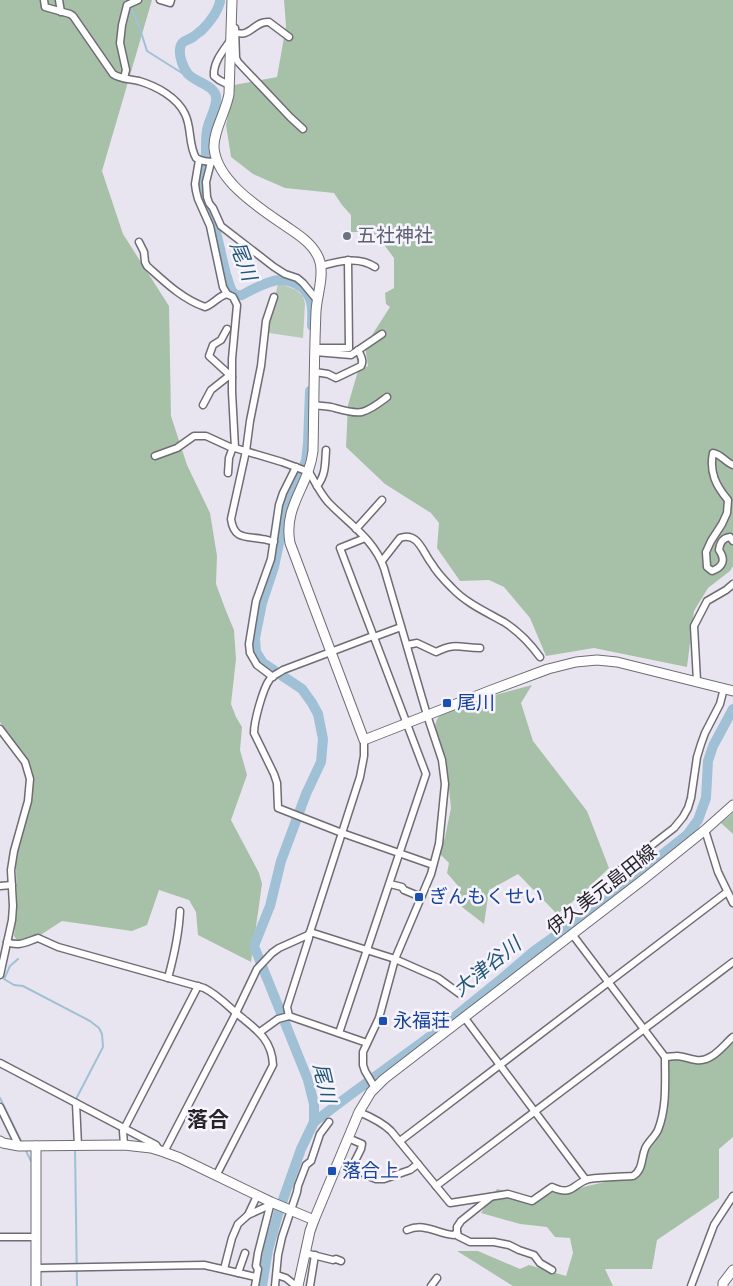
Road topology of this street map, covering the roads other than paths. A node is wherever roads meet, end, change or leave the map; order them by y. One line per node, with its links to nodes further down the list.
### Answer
1 (44, 0): 7 (street)
2 (59, 0): 7 (street)
3 (138, 0): 10 (street)
4 (160, 0): 5 (street)
5 (171, 0)
6 (232, 0): 8 (street)
7 (61, 12): 10 (street)
8 (232, 34): 9 (street); 11 (street); 11 (street); 12 (street)
9 (289, 37)
10 (124, 78): 13 (street)
11 (229, 85): 13 (street)
12 (303, 129)
13 (207, 161): 16 (street); 18 (street); 20 (street)
14 (139, 242): 18 (street)
15 (348, 260): 16 (street); 17 (street); 23 (street)
16 (321, 266): 20 (street)
17 (375, 268)
18 (227, 294): 26 (street)
19 (274, 297): 32 (street)
20 (317, 300): 23 (street)
21 (227, 328): 26 (street)
22 (382, 334): 24 (street)
23 (315, 350): 24 (street); 25 (street)
24 (358, 350): 25 (street)
25 (315, 372): 29 (street)
26 (231, 376): 28 (street); 30 (street)
27 (387, 398): 29 (street)
28 (203, 405)
29 (314, 405): 36 (street)
30 (234, 448): 32 (street); 33 (street); 37 (street)
31 (326, 450): 38 (street)
32 (246, 451): 35 (street); 43 (street)
33 (155, 456)
34 (733, 466): 42 (street)
35 (297, 467): 36 (street); 43 (street)
36 (308, 471): 38 (street); 50 (street)
37 (228, 472)
38 (317, 486): 40 (street)
39 (382, 500): 40 (street)
40 (356, 529): 41 (street)
41 (365, 538): 44 (street); 47 (street)
42 (733, 541)
43 (274, 542): 52 (street)
44 (382, 561): 46 (street); 51 (street)
45 (733, 584): 53 (street)
46 (401, 627): 47 (street); 48 (street)
47 (374, 636): 50 (street); 56 (street)
48 (406, 645): 49 (street); 55 (street)
49 (480, 648)
50 (331, 652): 52 (street); 58 (street)
51 (540, 657)
52 (274, 676): 61 (street)
53 (697, 681): 54 (street); 55 (street)
54 (730, 690): 64 (street)
55 (427, 715): 56 (street); 63 (street)
56 (407, 723): 58 (street); 62 (street)
57 (0, 730): 66 (street)
58 (364, 740): 61 (street)
59 (733, 805): 60 (street, 伊久美元島田線)
60 (705, 830): 68 (street); 73 (street, 伊久美元島田線)
61 (342, 833): 62 (street); 72 (street)
62 (400, 853): 63 (street); 65 (street)
63 (433, 865): 69 (street)
64 (616, 873)
65 (390, 884): 69 (street); 75 (street)
66 (12, 885): 67 (street); 74 (street)
67 (0, 886)
68 (727, 892): 70 (street); 80 (street)
69 (421, 897): 76 (street)
70 (733, 903)
71 (180, 911): 79 (street)
72 (310, 932): 75 (street); 83 (street); 84 (street)
73 (572, 934): 80 (street); 85 (street, 伊久美元島田線)
74 (7, 942): 78 (street); 79 (street)
75 (367, 950): 76 (street); 88 (street)
76 (396, 960): 82 (street); 90 (street)
77 (733, 962): 86 (street)
78 (0, 975)
79 (168, 978): 81 (street)
80 (608, 982): 86 (street); 93 (street)
81 (198, 986): 83 (street); 100 (street)
82 (460, 994)
83 (236, 1013): 87 (street); 108 (street)
84 (287, 1016): 87 (street); 88 (street)
85 (464, 1017): 93 (street); 94 (street, 伊久美元島田線)
86 (644, 1030): 91 (street); 98 (street)
87 (260, 1032): 110 (street)
88 (339, 1033): 90 (street)
89 (733, 1037): 91 (street)
90 (366, 1043): 94 (street)
91 (665, 1057): 111 (street)
92 (0, 1063): 95 (street)
93 (500, 1064): 98 (street); 102 (street)
94 (374, 1086): 97 (street, 伊久美元島田線)
95 (76, 1103): 100 (street); 107 (street)
96 (0, 1107): 105 (street)
97 (360, 1112): 101 (street, 伊久美元島田線); 102 (street)
98 (535, 1112): 111 (street); 112 (street)
99 (329, 1122): 117 (street)
100 (125, 1128): 104 (street); 108 (street)
101 (348, 1138): 109 (street); 119 (street, 伊久美元島田線)
102 (400, 1140): 109 (street)
103 (0, 1141): 105 (street)
104 (124, 1145): 107 (street); 108 (street)
105 (19, 1146): 106 (street)
106 (36, 1146): 107 (street); 123 (street)
107 (78, 1146)
108 (162, 1151): 110 (street)
109 (418, 1164): 112 (street)
110 (216, 1176): 113 (street)
111 (586, 1180): 115 (street)
112 (436, 1186): 115 (street)
113 (257, 1196): 116 (street); 118 (street)
114 (733, 1196): 142 (street)
115 (491, 1197): 121 (street)
116 (271, 1203): 117 (street); 118 (street); 134 (street)
117 (291, 1211): 119 (street); 133 (street)
118 (248, 1215): 129 (street)
119 (314, 1220): 125 (street, 伊久美元島田線)
120 (407, 1230): 121 (street)
121 (457, 1232): 130 (street)
122 (0, 1237): 123 (street)
123 (36, 1237): 128 (street)
124 (245, 1253): 132 (street)
125 (305, 1253): 126 (street); 139 (street, 伊久美元島田線)
126 (315, 1255): 127 (street); 140 (street)
127 (340, 1261)
128 (37, 1268): 129 (street); 136 (street)
129 (224, 1270): 132 (street)
130 (552, 1270)
131 (733, 1270): 143 (street)
132 (238, 1273): 134 (street)
133 (277, 1275): 138 (street); 139 (street)
134 (256, 1277): 137 (street)
135 (437, 1278): 141 (street)
136 (36, 1286)
137 (255, 1286)
138 (275, 1286)
139 (297, 1286)
140 (310, 1286)
141 (431, 1286)
142 (691, 1286)
143 (723, 1286)

